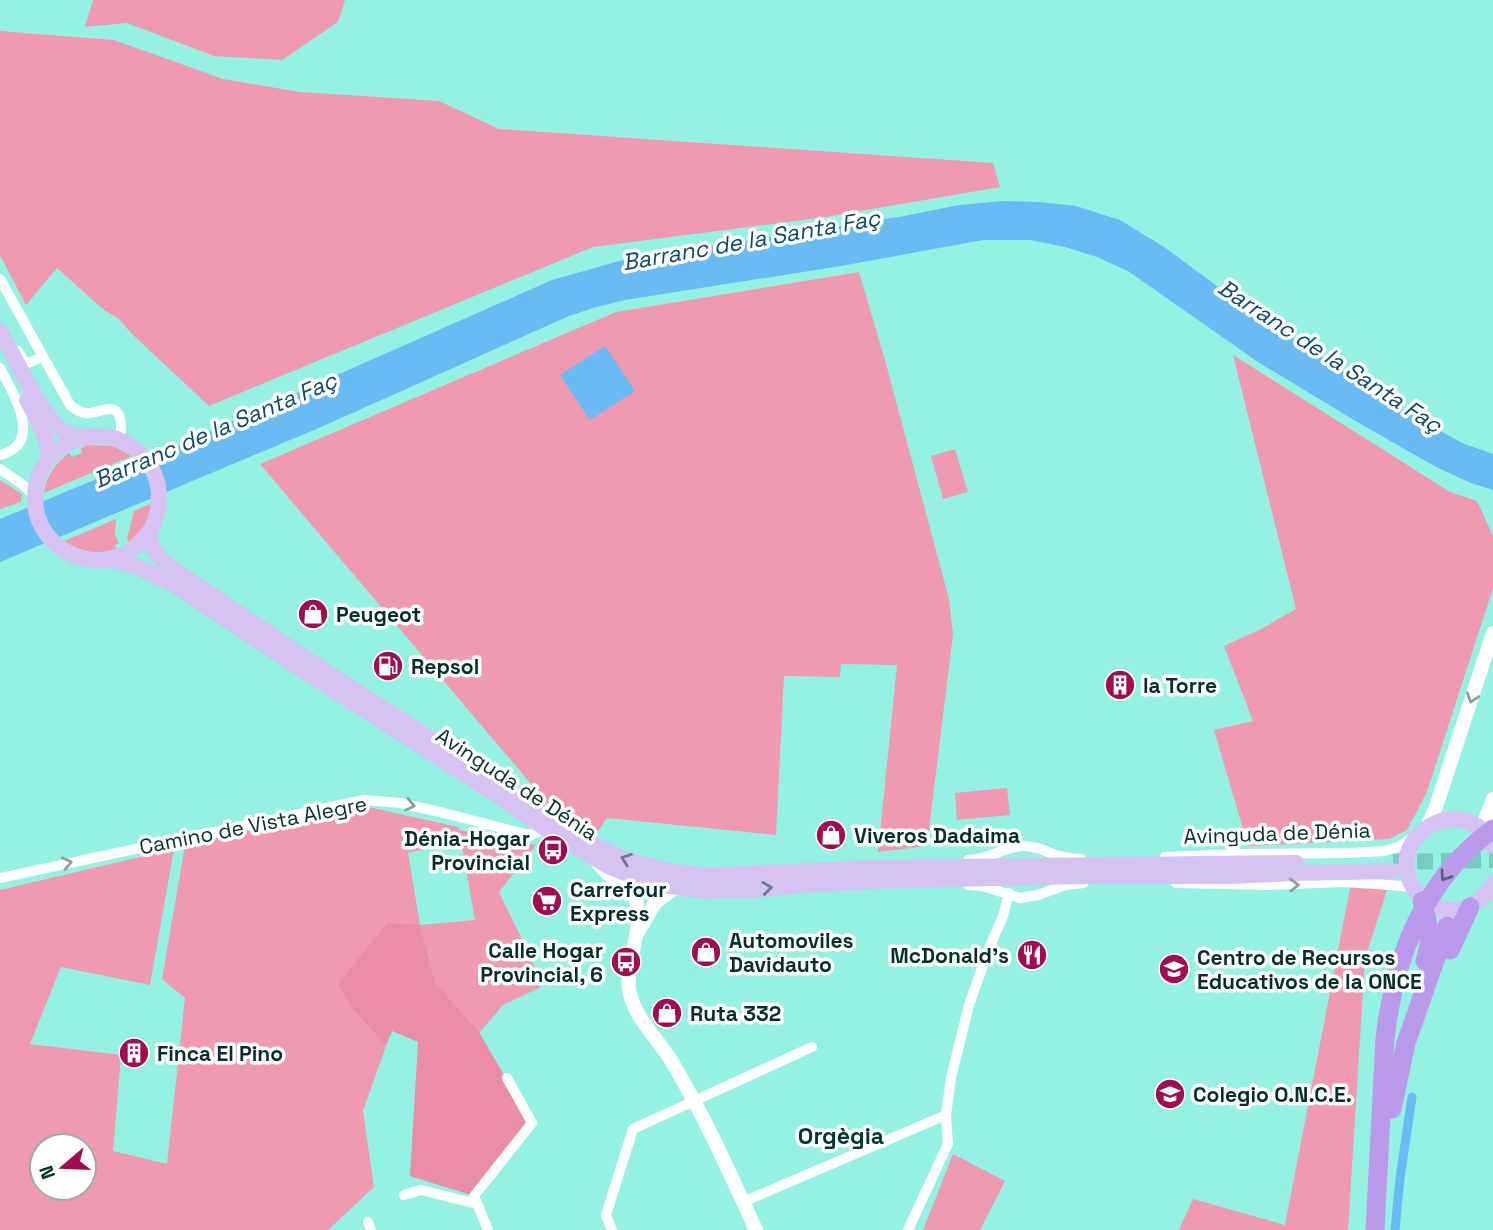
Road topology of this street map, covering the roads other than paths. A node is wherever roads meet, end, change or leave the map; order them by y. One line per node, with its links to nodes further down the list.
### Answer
1 (0, 279): 4 (street)
2 (0, 330): 4 (street); 6 (main road)
3 (0, 353): 10 (main road)
4 (38, 359): 6 (street); 8 (street)
5 (0, 368): 9 (street)
6 (35, 394): 7 (main road)
7 (84, 438): 8 (main road); 10 (main road)
8 (118, 440): 13 (main road)
9 (0, 455)
10 (49, 459): 12 (main road)
11 (0, 470): 12 (street)
12 (36, 499): 14 (main road)
13 (149, 532): 14 (main road); 28 (main road, Avinguda de Dénia, one-way to 13)
14 (110, 559): 18 (main road, Avinguda de Dénia)
15 (1493, 633): 19 (main road, one-way to 19)
16 (1493, 799): 17 (main road)
17 (1487, 829): 19 (main road); 20 (main road); 43 (highway, one-way to 43)
18 (546, 830): 23 (main road, Avinguda de Dénia); 29 (street, Camino de Vista Alegre, one-way to 18)
19 (1423, 830): 26 (street, Avinguda de Dénia); 34 (main road)
20 (1493, 846)
21 (1015, 848): 22 (street, Avinguda de Dénia); 25 (street, Avinguda de Dénia); 30 (street)
22 (1035, 848): 26 (street, Avinguda de Dénia); 27 (street)
23 (595, 860): 31 (main road, Avinguda de Dénia); 38 (main road)
24 (1393, 867): 26 (main road, Avinguda de Dénia)
25 (914, 868): 28 (main road, Avinguda de Dénia); 30 (main road, Avinguda de Dénia)
26 (1122, 870): 27 (main road, Avinguda de Dénia); 34 (street, Avinguda de Dénia, one-way to 34); 35 (street, Avinguda de Dénia)
27 (1045, 872): 30 (main road, Avinguda de Dénia); 35 (street)
28 (741, 874): 31 (main road)
29 (0, 877)
30 (1005, 879): 33 (main road, Avinguda de Dénia, one-way to 30); 35 (street, Avinguda de Dénia); 42 (street)
31 (651, 883): 33 (main road, Avinguda de Dénia); 38 (main road)
32 (1493, 883): 36 (main road)
33 (675, 888): 38 (main road)
34 (1417, 892): 36 (main road); 43 (highway)
35 (1038, 895)
36 (1470, 906): 43 (highway)
37 (1447, 926): 43 (highway)
38 (637, 929): 41 (main road)
39 (812, 1047): 41 (street)
40 (507, 1078): 46 (street)
41 (693, 1100): 45 (main road); 48 (street)
42 (946, 1115): 45 (street); 50 (street)
43 (1384, 1156): 51 (highway); 52 (highway)
44 (404, 1195): 46 (street)
45 (743, 1202): 49 (main road)
46 (477, 1204): 47 (street)
47 (488, 1230)
48 (612, 1230)
49 (756, 1230)
50 (908, 1230)
51 (1375, 1230)
52 (1385, 1230)

